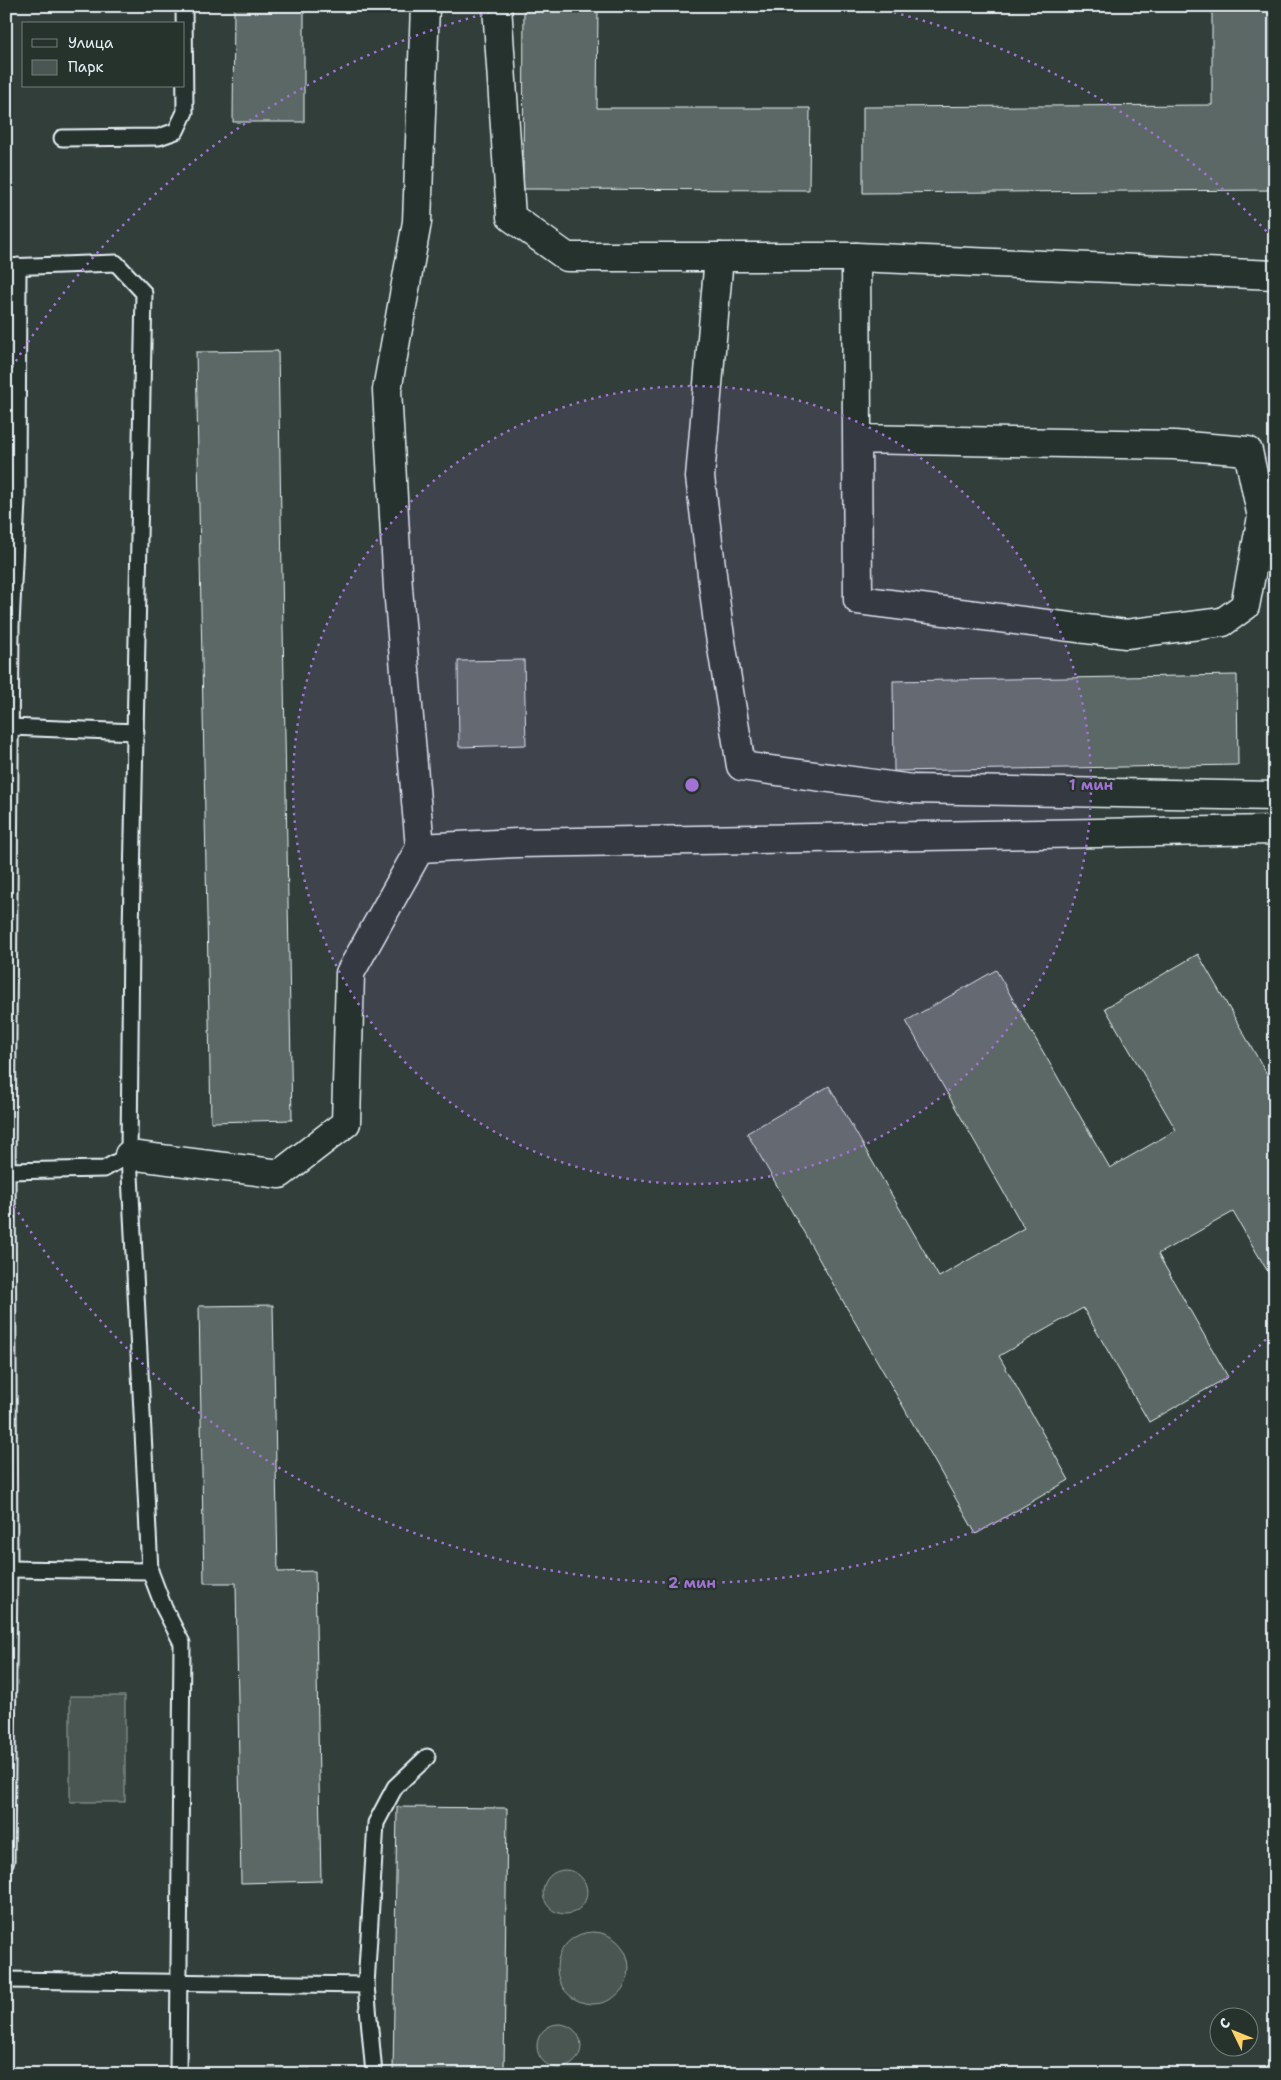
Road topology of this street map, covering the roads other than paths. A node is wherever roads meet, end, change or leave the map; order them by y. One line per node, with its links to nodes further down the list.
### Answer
1 (184, 6): 4 (lane)
2 (425, 6): 16 (street)
3 (497, 6): 8 (street)
4 (184, 22)
5 (185, 88): 6 (lane)
6 (62, 138)
7 (856, 257): 8 (street); 10 (street); 11 (street)
8 (719, 258): 14 (street)
9 (12, 267): 12 (lane); 13 (lane)
10 (1275, 275)
11 (858, 440): 11 (street)
12 (10, 727): 13 (lane); 18 (lane)
13 (136, 732): 17 (lane)
14 (1275, 796)
15 (1275, 830): 16 (street)
16 (420, 848): 17 (street)
17 (129, 1155): 18 (lane); 20 (lane)
18 (6, 1171): 19 (lane)
19 (9, 1570): 20 (lane); 22 (lane)
20 (150, 1571): 24 (lane)
21 (427, 1757): 25 (lane)
22 (6, 1861)
23 (6, 1980): 24 (lane)
24 (177, 1982): 25 (lane); 26 (lane)
25 (366, 1985): 27 (lane)
26 (178, 2074)
27 (374, 2074)

